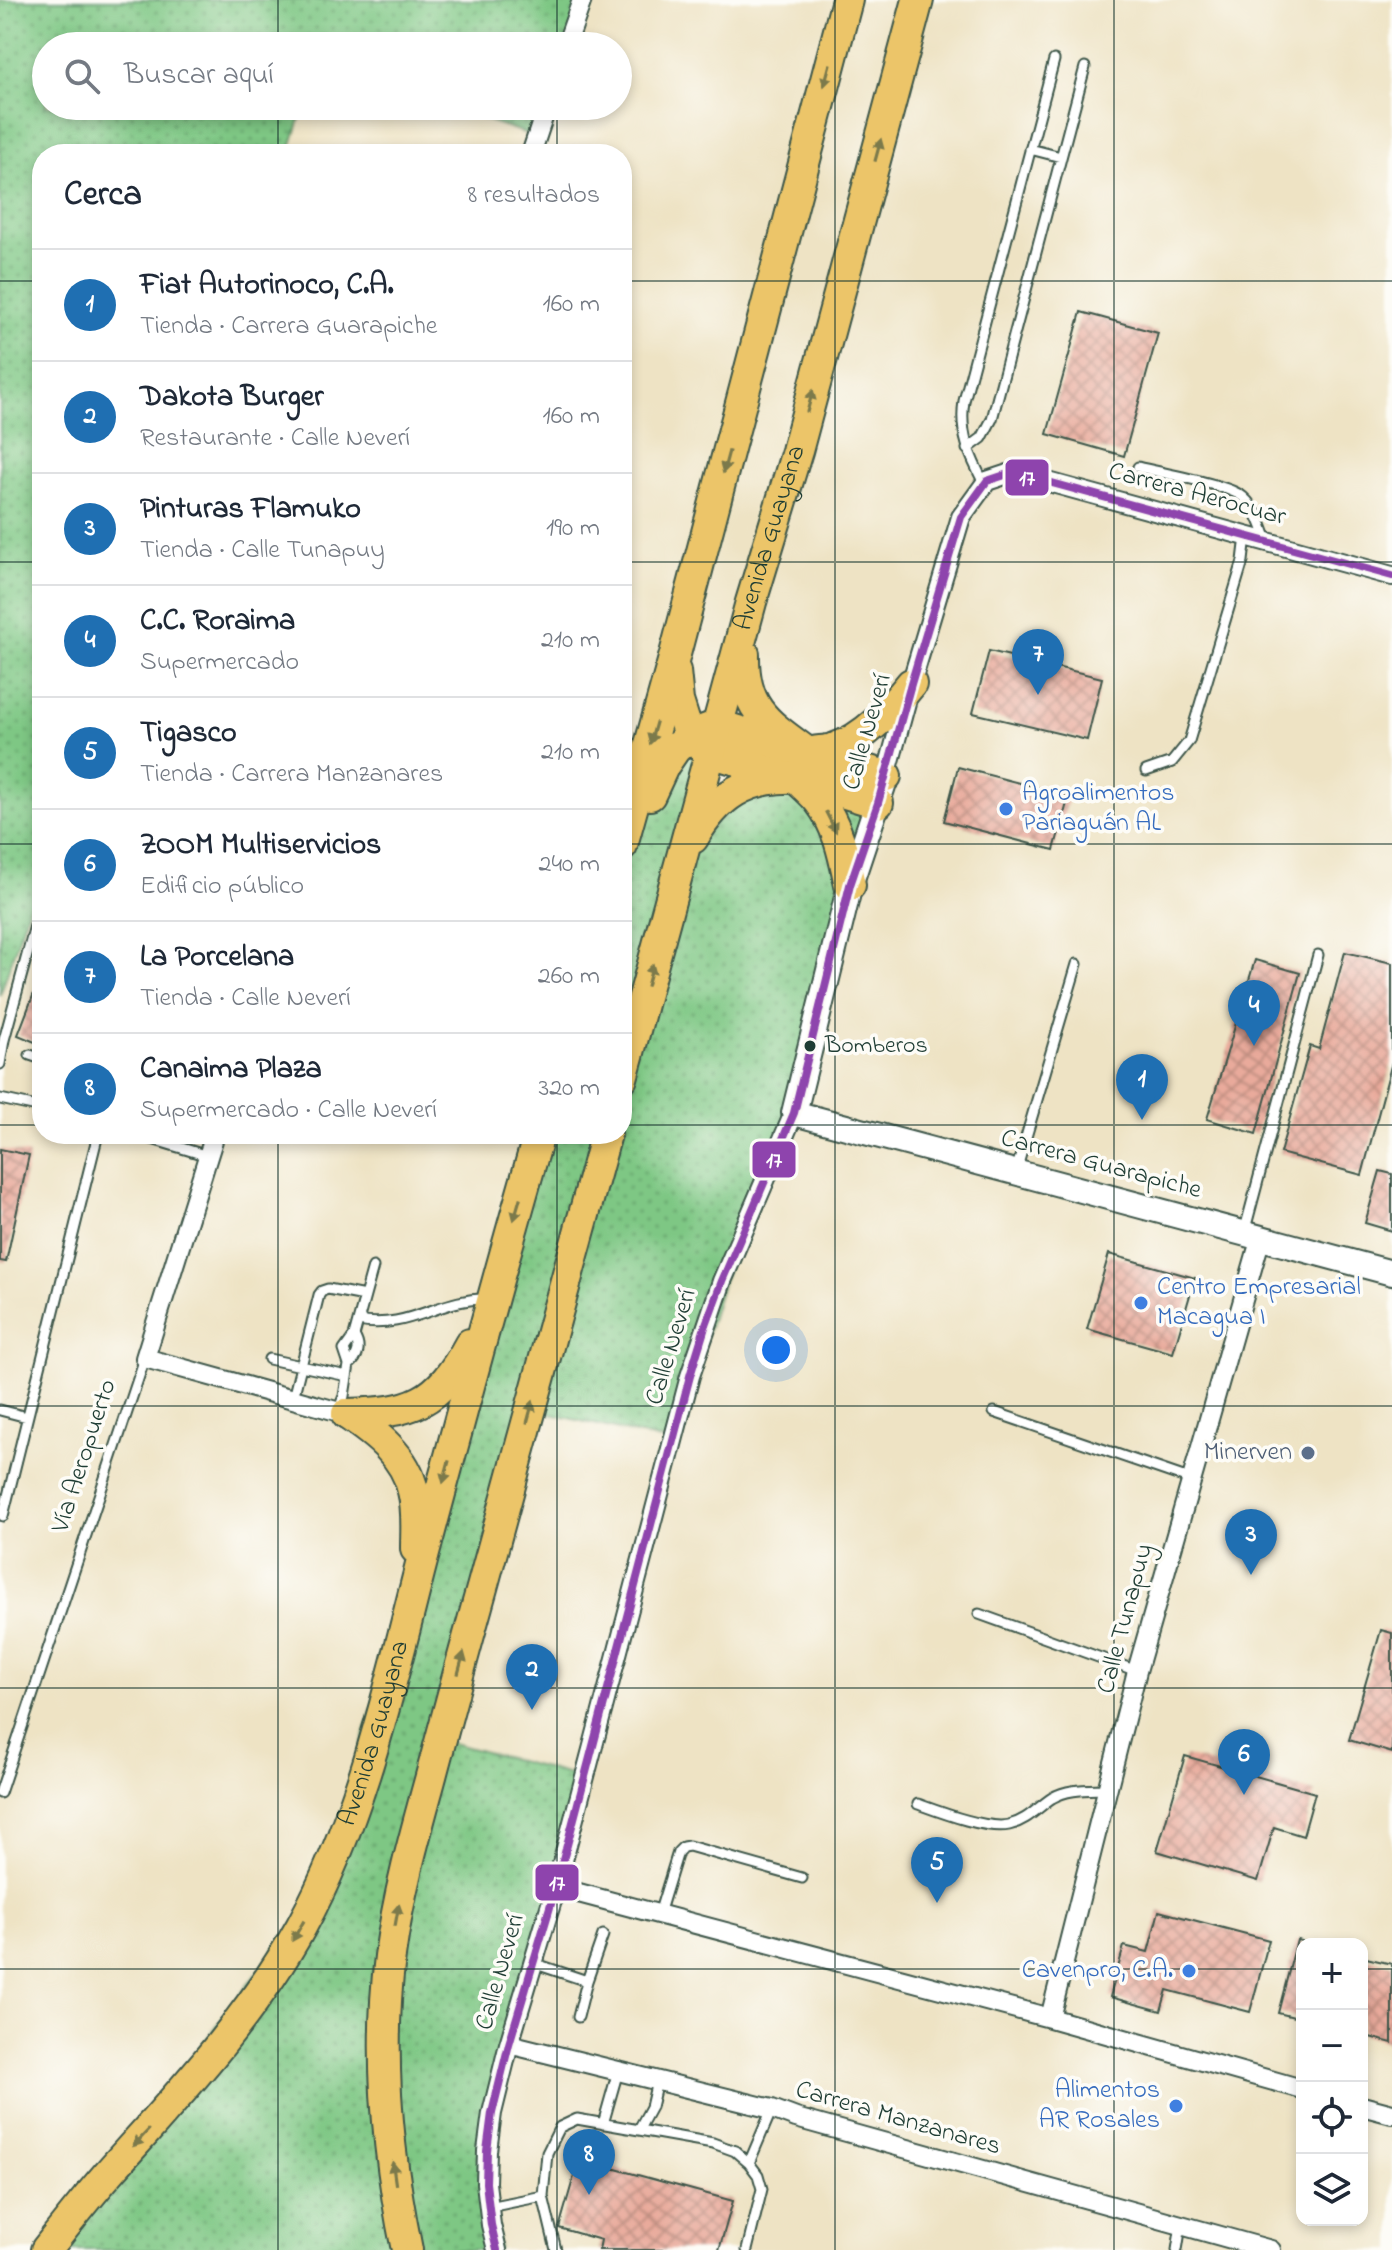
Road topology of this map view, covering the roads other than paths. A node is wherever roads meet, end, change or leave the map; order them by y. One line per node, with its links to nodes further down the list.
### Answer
1 (582, 0): 4 (street)
2 (847, 0): 18 (main road, one-way to 18)
3 (918, 0): 17 (main road, Avenida Guayana, one-way to 3)
4 (571, 32)
5 (1054, 60): 9 (lane)
6 (1085, 67): 10 (lane)
7 (542, 120): 8 (street)
8 (534, 144)
9 (1030, 149): 10 (lane); 11 (lane)
10 (1061, 157): 11 (lane)
11 (967, 449): 13 (lane)
12 (1138, 467): 15 (lane)
13 (986, 483): 14 (street, Carrera Aerocuar); 19 (street, Calle Neverí)
14 (1246, 536): 15 (street, Carrera Aerocuar); 22 (lane)
15 (1267, 541): 16 (street, Carrera Aerocuar)
16 (1392, 576)
17 (751, 602): 20 (main road, Avenida Guayana); 21 (main road)
18 (674, 658): 20 (main road); 24 (main road, one-way to 24)
19 (911, 684): 21 (main road); 23 (street, Calle Neverí)
20 (706, 737): 21 (main road); 25 (main road); 26 (main road, Avenida Guayana)
21 (802, 765): 23 (main road); 26 (main road); 27 (main road, one-way to 27)
22 (1146, 771)
23 (882, 790): 27 (street, Calle Neverí)
24 (632, 809)
25 (632, 839)
26 (678, 869): 31 (main road, Avenida Guayana, one-way to 26)
27 (850, 885): 35 (street, Calle Neverí)
28 (32, 935): 32 (lane)
29 (1318, 955): 43 (lane)
30 (1077, 964): 42 (lane)
31 (632, 1041)
32 (0, 1064)
33 (0, 1099): 34 (lane)
34 (32, 1106)
35 (794, 1113): 42 (street, Carrera Guarapiche); 69 (street, Calle Neverí)
36 (95, 1144): 57 (lane)
37 (171, 1144): 41 (lane)
38 (212, 1144): 41 (street, Vía Aeropuerto)
39 (536, 1144): 47 (main road, Avenida Guayana, one-way to 47)
40 (603, 1144): 90 (main road, one-way to 40)
41 (208, 1156): 49 (street, Vía Aeropuerto)
42 (1016, 1171): 43 (street, Carrera Guarapiche)
43 (1252, 1235): 45 (street, Carrera Guarapiche); 60 (street, Calle Tunapuy)
44 (373, 1267): 46 (lane)
45 (1392, 1273)
46 (365, 1296): 48 (lane); 51 (lane)
47 (489, 1307): 48 (lane); 56 (main road); 62 (main road, Avenida Guayana, one-way to 62)
48 (358, 1321): 52 (lane)
49 (145, 1358): 53 (street); 66 (lane, Vía Aeropuerto)
50 (269, 1359): 51 (lane)
51 (301, 1367): 52 (lane); 53 (lane)
52 (347, 1376): 56 (lane)
53 (293, 1398): 56 (street)
54 (0, 1410): 57 (lane)
55 (994, 1412): 60 (lane)
56 (342, 1413): 62 (main road)
57 (27, 1417): 58 (lane)
58 (14, 1472): 59 (lane); 61 (lane)
59 (0, 1478)
60 (1192, 1480): 64 (street, Calle Tunapuy)
61 (3, 1516)
62 (416, 1585): 89 (main road, Avenida Guayana, one-way to 89)
63 (979, 1614): 64 (lane)
64 (1137, 1671): 65 (street, Calle Tunapuy)
65 (1108, 1789): 67 (lane); 75 (street, Calle Tunapuy)
66 (0, 1793)
67 (918, 1804)
68 (802, 1878): 70 (lane)
69 (556, 1887): 70 (street); 72 (street, Calle Neverí)
70 (659, 1914): 75 (street)
71 (603, 1935): 73 (lane)
72 (533, 1963): 73 (lane); 76 (street, Calle Neverí)
73 (587, 1981): 74 (lane)
74 (578, 2017)
75 (1050, 2018): 79 (street)
76 (509, 2044): 77 (street, Carrera Manzanares); 87 (street, Calle Neverí)
77 (618, 2071): 78 (street, Carrera Manzanares); 83 (lane)
78 (657, 2081): 81 (street, Carrera Manzanares); 84 (lane)
79 (1296, 2087)
80 (1368, 2108): 82 (street)
81 (772, 2109): 85 (lane); 88 (street, Carrera Manzanares)
82 (1392, 2114)
83 (603, 2124): 84 (lane); 86 (lane)
84 (639, 2129): 85 (lane)
85 (749, 2163): 93 (lane)
86 (543, 2196): 87 (lane); 92 (lane)
87 (489, 2207): 91 (street, Calle Neverí)
88 (1181, 2225): 94 (lane); 95 (street, Carrera Manzanares)
89 (46, 2250)
90 (407, 2250)
91 (497, 2250)
92 (556, 2250)
93 (747, 2250)
94 (1177, 2250)
95 (1271, 2250)

